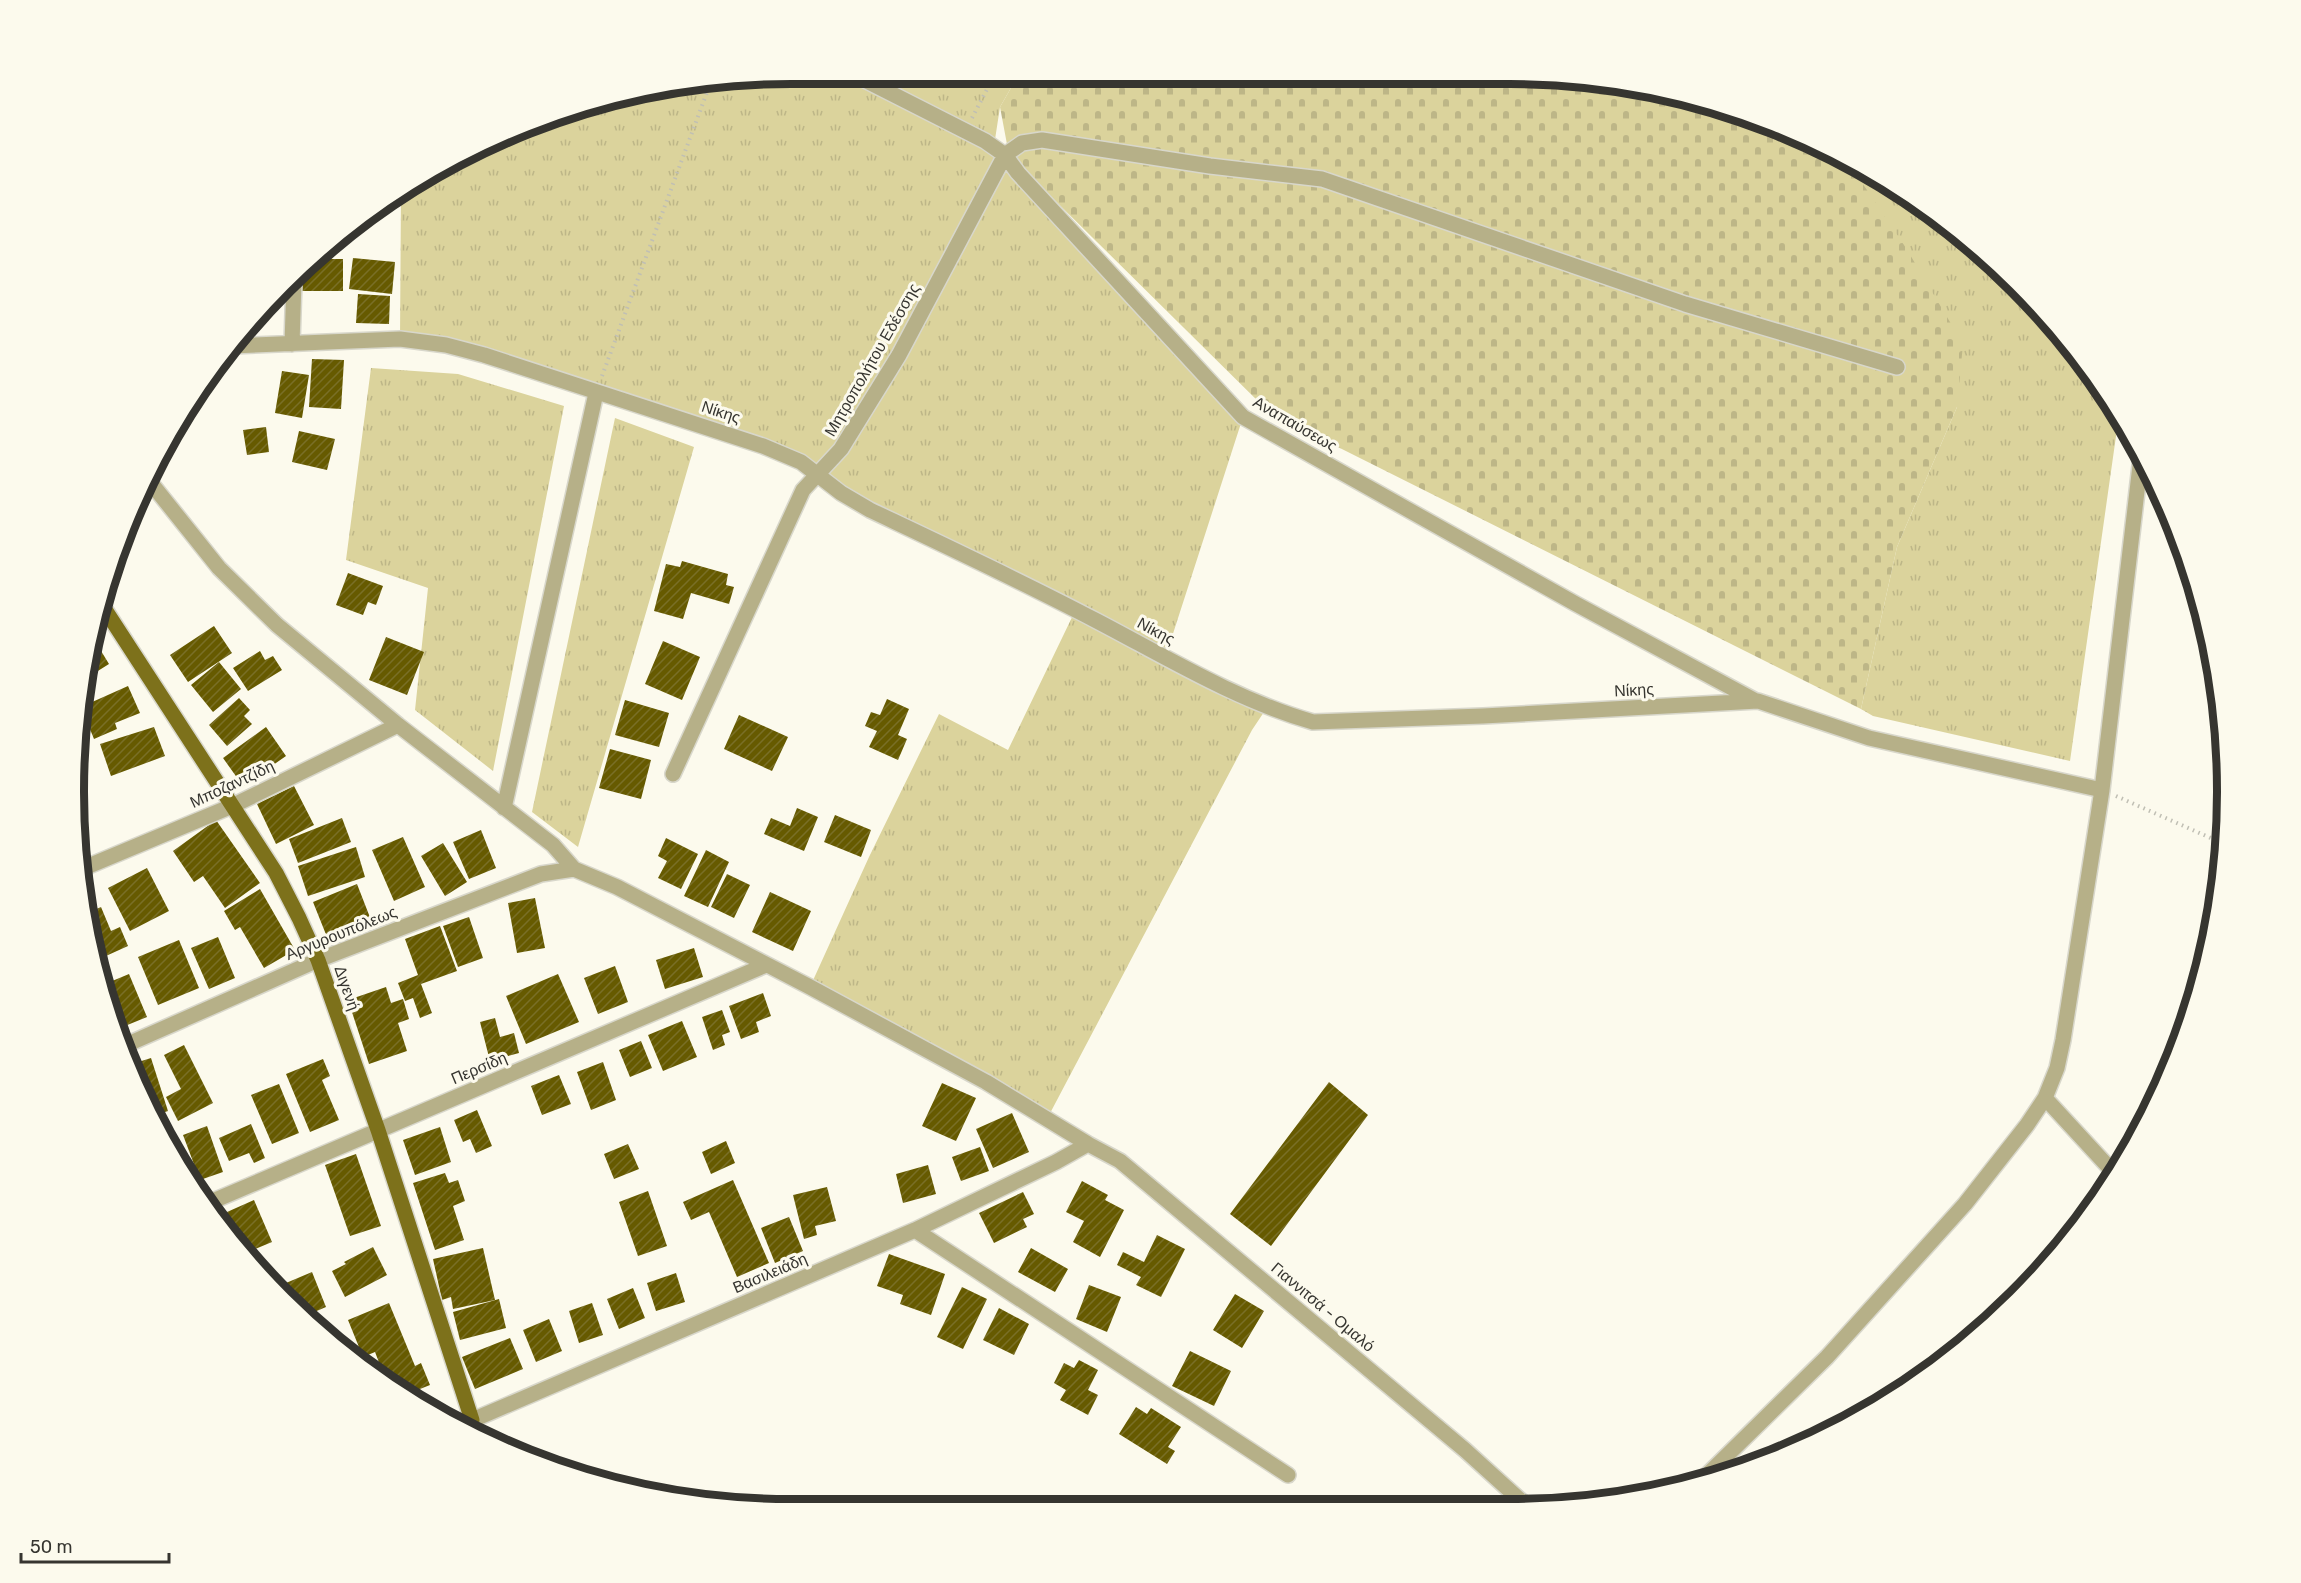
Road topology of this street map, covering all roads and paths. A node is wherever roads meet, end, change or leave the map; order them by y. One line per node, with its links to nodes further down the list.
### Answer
1 (873, 84): 4 (street, Αναπαύσεως)
2 (990, 84): 4 (path)
3 (709, 89): 10 (path)
4 (965, 131): 5 (street, Αναπαύσεως)
5 (1005, 155): 9 (street); 12 (street, Μητροπολήτου Εδέσσης); 15 (street, Αναπαύσεως)
6 (294, 288): 7 (street)
7 (292, 344): 8 (street, Νίκης); 10 (street, Νίκης)
8 (243, 346)
9 (1897, 367)
10 (596, 393): 12 (street, Νίκης); 20 (street)
11 (2139, 470): 18 (street)
12 (816, 474): 15 (street, Νίκης); 17 (street, Μητροπολήτου Εδέσσης)
13 (154, 486): 16 (street)
14 (107, 613): 19 (main road, Διγενή)
15 (1758, 701): 18 (street, Νίκης)
16 (398, 725): 19 (street, Μποζαντζίδη); 20 (street)
17 (674, 774)
18 (2102, 790): 21 (path); 27 (street)
19 (232, 806): 22 (street, Μποζαντζίδη); 24 (main road, Διγενή)
20 (504, 808): 23 (street)
21 (2215, 840)
22 (88, 866)
23 (574, 869): 24 (street, Αργυρουπόλεως); 25 (street, Γιαννιτσά - Ομαλό)
24 (318, 960): 26 (street, Αργυρουπόλεως); 28 (main road, Διγενή)
25 (766, 965): 28 (street, Περσίδη); 29 (street, Γιαννιτσά - Ομαλό)
26 (131, 1043)
27 (2045, 1098): 30 (street); 35 (street)
28 (378, 1130): 31 (street, Περσίδη); 33 (main road, Διγενή)
29 (1088, 1144): 32 (street, Βασιλειάδη); 37 (street, Γιαννιτσά - Ομαλό)
30 (2109, 1167)
31 (214, 1200)
32 (915, 1230): 34 (street, Βασιλειάδη); 36 (street)
33 (468, 1420)
34 (475, 1424)
35 (1714, 1468)
36 (1288, 1475)
37 (1519, 1499)

